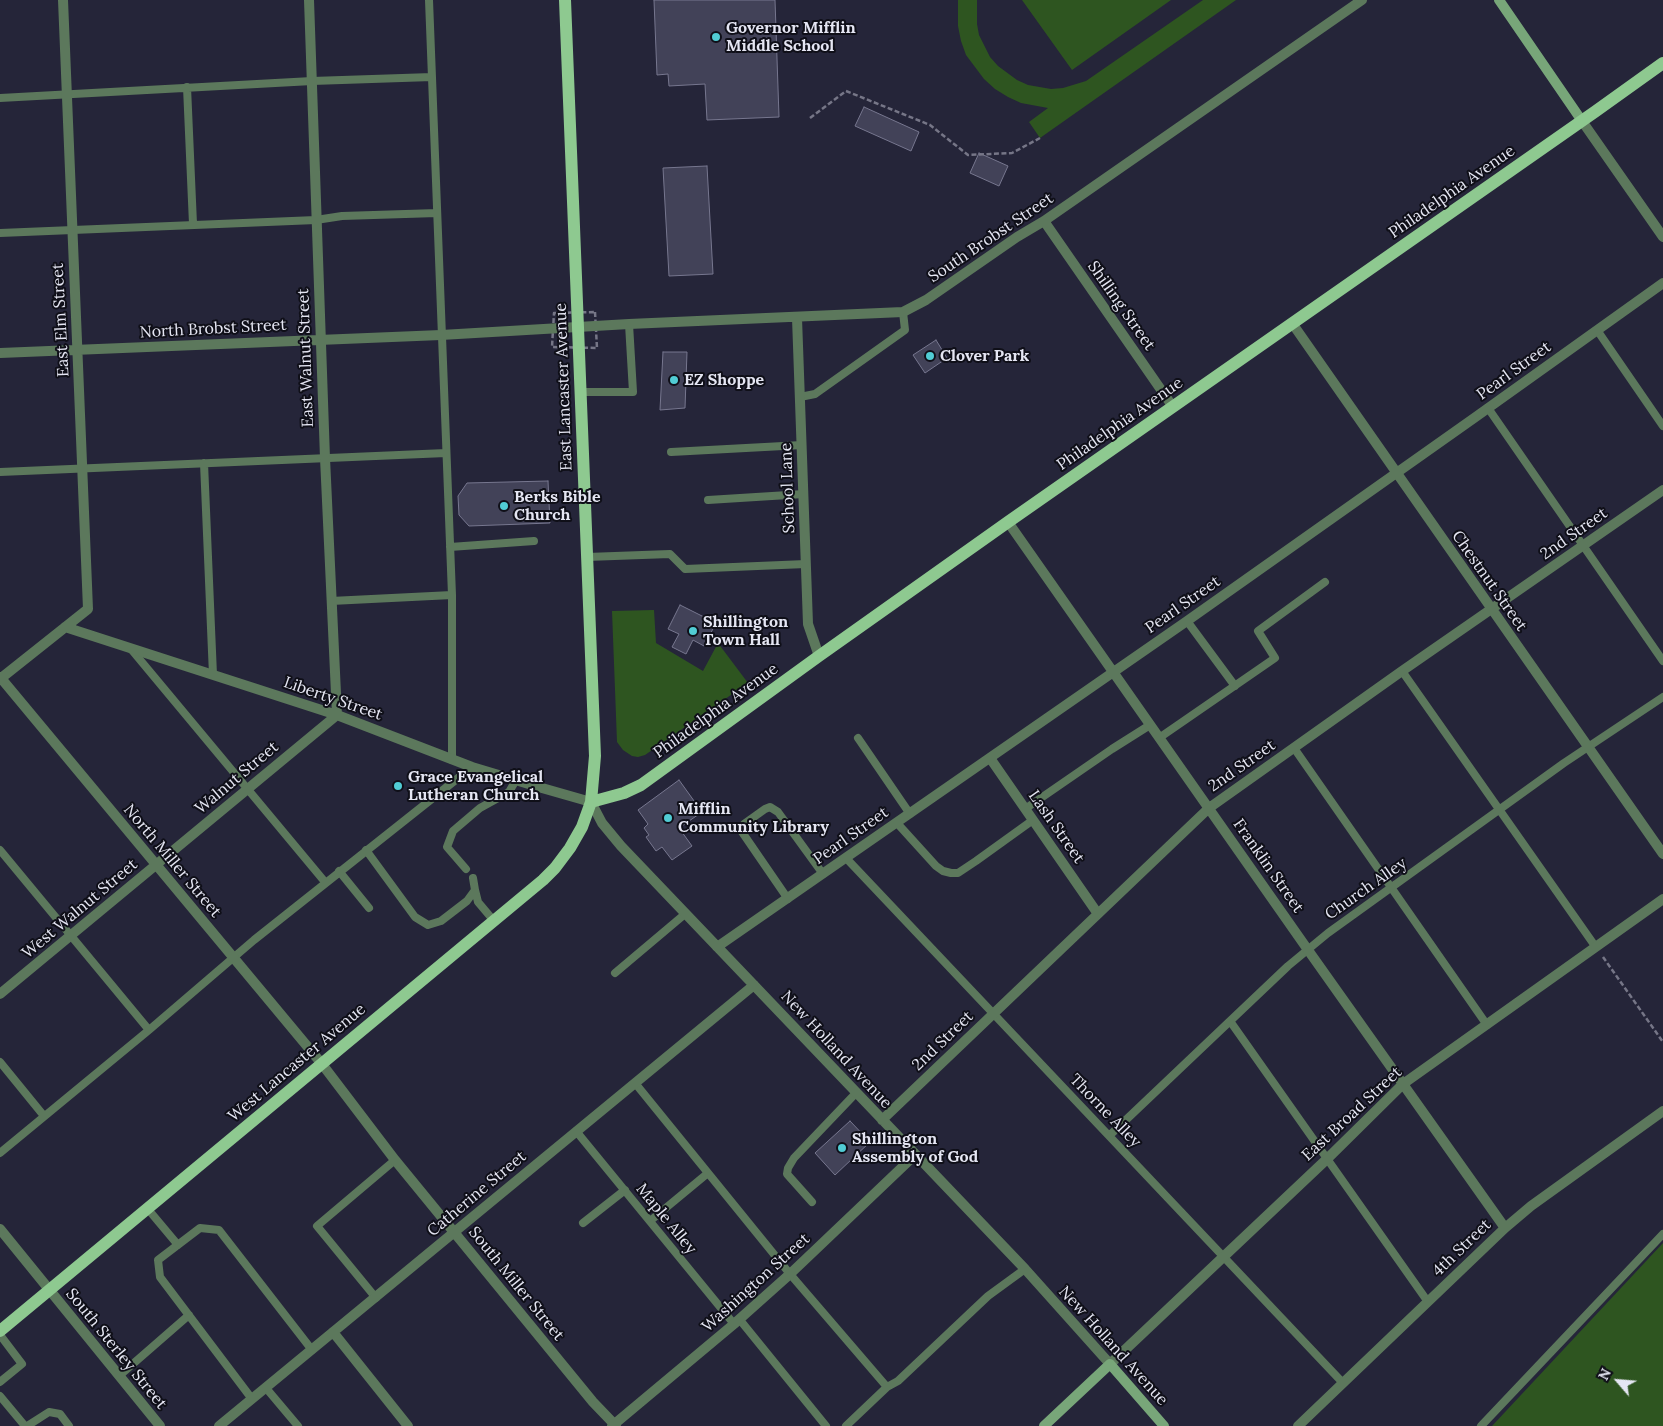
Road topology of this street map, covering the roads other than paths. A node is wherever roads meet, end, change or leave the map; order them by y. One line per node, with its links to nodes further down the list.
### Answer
1 (64, 0): 11 (street, East Elm Street)
2 (309, 0): 9 (street, East Walnut Street)
3 (429, 0): 8 (lane)
4 (565, 0): 26 (main road, East Lancaster Avenue)
5 (1362, 0): 16 (street, South Brobst Street)
6 (1499, 0): 13 (street)
7 (1663, 63): 13 (main road, Philadelphia Avenue)
8 (432, 77): 9 (lane); 14 (lane)
9 (312, 81): 10 (lane); 15 (street, East Walnut Street)
10 (187, 87): 11 (lane); 17 (lane)
11 (66, 95): 12 (lane); 18 (street, East Elm Street)
12 (0, 98)
13 (1582, 121): 20 (street); 25 (main road, Philadelphia Avenue)
14 (437, 213): 15 (lane); 28 (lane)
15 (316, 220): 17 (lane); 29 (street, East Walnut Street)
16 (1044, 222): 22 (street, South Brobst Street); 34 (street, Shilling Street)
17 (193, 224): 18 (lane)
18 (72, 230): 19 (lane); 30 (street, East Elm Street)
19 (0, 233)
20 (1663, 237)
21 (1663, 283): 27 (street, Pearl Street)
22 (903, 312): 23 (street, South Brobst Street); 33 (lane)
23 (797, 318): 24 (street, South Brobst Street); 33 (street, School Lane)
24 (629, 324): 26 (street, South Brobst Street); 32 (lane)
25 (1292, 324): 34 (main road, Philadelphia Avenue); 44 (street, Chestnut Street)
26 (577, 327): 28 (street, North Brobst Street); 32 (main road, East Lancaster Avenue)
27 (1597, 330): 35 (street, Pearl Street); 36 (lane)
28 (441, 335): 29 (street, North Brobst Street); 39 (lane)
29 (321, 340): 30 (street, North Brobst Street); 40 (street, East Walnut Street)
30 (77, 350): 31 (street, North Brobst Street); 42 (street, East Elm Street)
31 (0, 353)
32 (579, 392): 52 (main road, East Lancaster Avenue)
33 (800, 397): 37 (street, School Lane)
34 (1173, 407): 48 (main road, Philadelphia Avenue)
35 (1488, 408): 44 (street, Pearl Street); 51 (lane)
36 (1663, 426)
37 (802, 444): 38 (lane); 46 (street, School Lane)
38 (671, 452)
39 (446, 453): 40 (lane); 50 (lane)
40 (325, 458): 41 (lane); 56 (street, East Walnut Street)
41 (204, 463): 42 (lane); 65 (lane)
42 (82, 468): 43 (lane); 59 (street, East Elm Street)
43 (0, 472)
44 (1396, 474): 57 (street, Chestnut Street); 58 (street, Pearl Street)
45 (1663, 490): 51 (street, 2nd Street)
46 (804, 494): 47 (lane); 53 (street, School Lane)
47 (708, 500)
48 (1008, 522): 61 (main road, Philadelphia Avenue); 64 (street, Franklin Street)
49 (534, 541): 50 (lane)
50 (450, 546): 55 (lane)
51 (1584, 546): 57 (street, 2nd Street); 62 (lane)
52 (587, 557): 53 (lane); 80 (main road, East Lancaster Avenue)
53 (806, 564): 61 (street, School Lane)
54 (1325, 582): 67 (lane)
55 (452, 595): 56 (lane); 76 (lane)
56 (332, 601): 69 (street, East Walnut Street)
57 (1491, 609): 63 (street, 2nd Street); 73 (street, Chestnut Street)
58 (1187, 620): 64 (street, Pearl Street); 67 (lane)
59 (65, 627): 60 (street, Liberty Street); 66 (street)
60 (129, 648): 65 (street, Liberty Street); 79 (lane)
61 (819, 656): 80 (main road, Philadelphia Avenue)
62 (1663, 661)
63 (1402, 670): 74 (street, 2nd Street); 83 (lane)
64 (1114, 672): 70 (street, Franklin Street); 75 (street, Pearl Street)
65 (213, 675): 69 (street, Liberty Street)
66 (0, 678): 91 (street, North Miller Street)
67 (1235, 686): 72 (lane)
68 (1663, 697): 73 (lane, Church Alley)
69 (337, 715): 76 (street, Liberty Street); 79 (street, Walnut Street)
70 (1150, 725): 72 (street, Franklin Street); 82 (lane)
71 (858, 738): 84 (lane)
72 (1159, 738): 81 (street, Franklin Street)
73 (1587, 747): 83 (lane, Church Alley); 89 (street, Chestnut Street)
74 (1294, 748): 81 (street, 2nd Street); 97 (lane)
75 (990, 758): 82 (street, Lash Street); 84 (street, Pearl Street)
76 (452, 760): 77 (street, Liberty Street)
77 (472, 766): 78 (street, Liberty Street); 88 (lane)
78 (516, 780): 80 (street, Liberty Street); 92 (lane)
79 (248, 789): 91 (street, Walnut Street); 96 (lane)
80 (591, 802): 102 (street, New Holland Avenue); 104 (main road, West Lancaster Avenue)
81 (1208, 808): 103 (street, 2nd Street); 108 (street, Franklin Street)
82 (1025, 809): 85 (street, Lash Street)
83 (1499, 810): 97 (lane, Church Alley); 106 (lane)
84 (910, 814): 86 (street, Pearl Street)
85 (1033, 820): 86 (lane); 103 (street, Lash Street)
86 (896, 823): 90 (street, Pearl Street)
87 (0, 850): 105 (lane)
88 (366, 850): 93 (lane); 98 (lane)
89 (1663, 854)
90 (846, 858): 94 (street, Pearl Street); 113 (lane, Thorne Alley)
91 (156, 865): 105 (street, West Walnut Street); 109 (street, North Miller Street)
92 (466, 869)
93 (339, 871): 96 (lane); 101 (lane)
94 (823, 874): 99 (street, Pearl Street); 99 (lane)
95 (473, 878): 98 (lane)
96 (325, 882): 109 (lane)
97 (1392, 888): 108 (lane, Church Alley); 115 (lane)
98 (475, 890): 104 (lane)
99 (788, 898): 107 (street, Pearl Street)
100 (1663, 899): 106 (street, East Broad Street)
101 (369, 908)
102 (685, 914): 107 (street, New Holland Avenue); 110 (lane)
103 (1098, 914): 113 (street, 2nd Street)
104 (494, 921): 118 (main road, West Lancaster Avenue)
105 (71, 936): 112 (street, West Walnut Street); 116 (lane)
106 (1595, 946): 115 (street, East Broad Street)
107 (717, 947): 111 (street, New Holland Avenue)
108 (1308, 950): 114 (lane, Church Alley); 120 (street, Franklin Street)
109 (234, 958): 116 (lane); 118 (street, North Miller Street)
110 (615, 973)
111 (754, 985): 119 (street, Catherine Street); 121 (street, New Holland Avenue)
112 (0, 994)
113 (993, 1014): 124 (street, 2nd Street); 126 (lane, Thorne Alley)
114 (1230, 1021): 126 (lane, Church Alley); 129 (lane)
115 (1487, 1025): 120 (street, East Broad Street)
116 (149, 1030): 123 (lane)
117 (0, 1062): 123 (lane)
118 (322, 1064): 130 (street, South Miller Street); 134 (main road, West Lancaster Avenue)
119 (635, 1083): 125 (street, Catherine Street); 131 (lane)
120 (1403, 1084): 129 (street, East Broad Street); 137 (street, Franklin Street)
121 (856, 1093): 124 (street, New Holland Avenue); 133 (lane)
122 (1663, 1111): 137 (street, 4th Street)
123 (44, 1116): 127 (lane)
124 (882, 1120): 128 (street, New Holland Avenue)
125 (576, 1131): 132 (lane, Maple Alley); 139 (street, Catherine Street)
126 (1110, 1135): 142 (lane, Thorne Alley)
127 (0, 1153)
128 (915, 1155): 143 (street, New Holland Avenue); 144 (street, Washington Street)
129 (1328, 1158): 142 (street, East Broad Street); 147 (lane)
130 (395, 1160): 139 (street, South Miller Street); 146 (lane)
131 (708, 1173): 135 (lane); 144 (lane)
132 (625, 1190): 135 (lane, Maple Alley); 136 (lane)
133 (812, 1202)
134 (147, 1208): 141 (lane); 145 (main road, West Lancaster Avenue)
135 (650, 1221): 149 (lane, Maple Alley)
136 (584, 1223)
137 (1505, 1228): 147 (street, 4th Street)
138 (0, 1229): 145 (street, South Sterley Street)
139 (455, 1232): 146 (street, Catherine Street); 161 (street, South Miller Street)
140 (1663, 1234): 173 (lane)
141 (178, 1245): 148 (lane); 152 (lane)
142 (1224, 1256): 153 (street, East Broad Street); 156 (lane, Thorne Alley)
143 (1025, 1269): 153 (street, New Holland Avenue); 157 (lane)
144 (790, 1274): 149 (street, Washington Street); 157 (lane)
145 (49, 1290): 151 (main road, West Lancaster Avenue); 154 (street, South Sterley Street)
146 (376, 1298): 150 (street, Catherine Street)
147 (1428, 1302): 156 (street, 4th Street)
148 (189, 1315): 154 (lane); 160 (lane)
149 (737, 1322): 161 (street, Washington Street); 168 (lane, Maple Alley)
150 (334, 1332): 152 (street, Catherine Street); 167 (street)
151 (0, 1333): 155 (lane)
152 (312, 1350): 158 (street, Catherine Street)
153 (1110, 1364): 170 (street); 171 (street, New Holland Avenue)
154 (119, 1376): 164 (street, South Sterley Street)
155 (0, 1382)
156 (1343, 1383): 172 (street, 4th Street)
157 (887, 1386): 169 (lane)
158 (266, 1388): 160 (street, Catherine Street); 166 (lane)
159 (0, 1396): 162 (lane)
160 (252, 1399): 165 (street, Catherine Street)
161 (614, 1425)
162 (26, 1426): 163 (lane)
163 (69, 1426)
164 (160, 1426)
165 (219, 1426)
166 (298, 1426)
167 (408, 1426)
168 (826, 1426)
169 (846, 1426)
170 (1044, 1426)
171 (1164, 1426)
172 (1298, 1426)
173 (1481, 1426)

